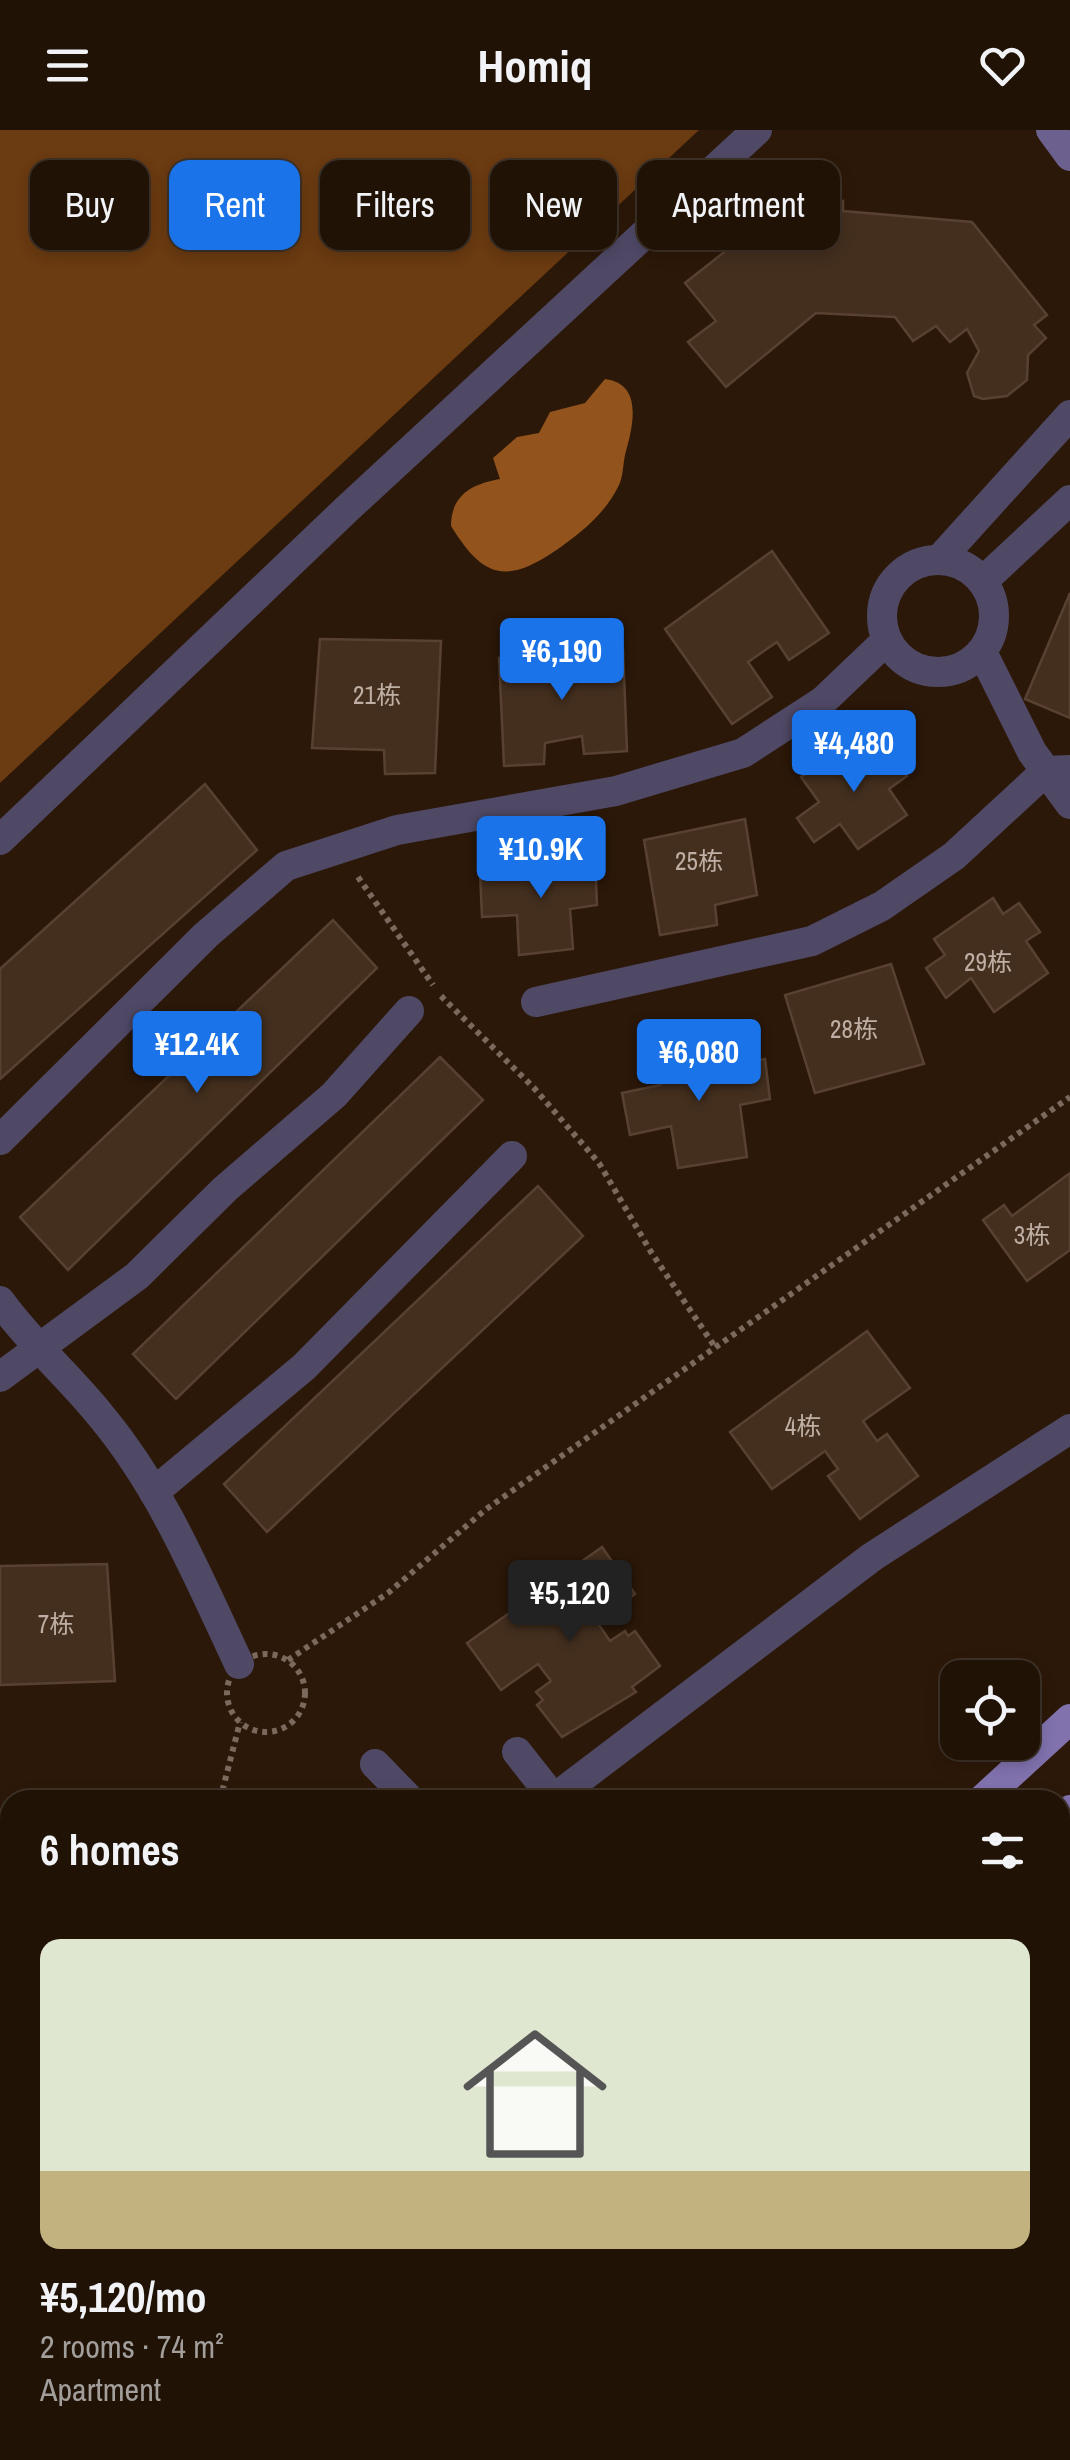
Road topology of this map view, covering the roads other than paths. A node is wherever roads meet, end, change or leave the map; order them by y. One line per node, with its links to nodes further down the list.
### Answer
1 (758, 130): 12 (street)
2 (1051, 130): 3 (main road)
3 (1070, 156)
4 (1070, 414): 6 (street)
5 (1070, 500): 7 (street)
6 (939, 560): 7 (street); 8 (street)
7 (982, 581): 9 (street)
8 (887, 640): 9 (street); 15 (street)
9 (982, 652): 10 (street)
10 (1058, 771): 11 (street); 13 (street)
11 (1070, 804)
12 (0, 840)
13 (536, 1002)
14 (410, 1011): 18 (street)
15 (0, 1140)
16 (512, 1156): 21 (street)
17 (0, 1301): 18 (street)
18 (36, 1347): 19 (street); 21 (street)
19 (0, 1377)
20 (1070, 1428): 28 (street)
21 (154, 1492): 22 (street)
22 (239, 1664)
23 (1070, 1719): 29 (main road)
24 (518, 1752): 27 (street)
25 (375, 1764): 26 (street)
26 (400, 1790)
27 (546, 1790)
28 (565, 1790)
29 (993, 1790)

